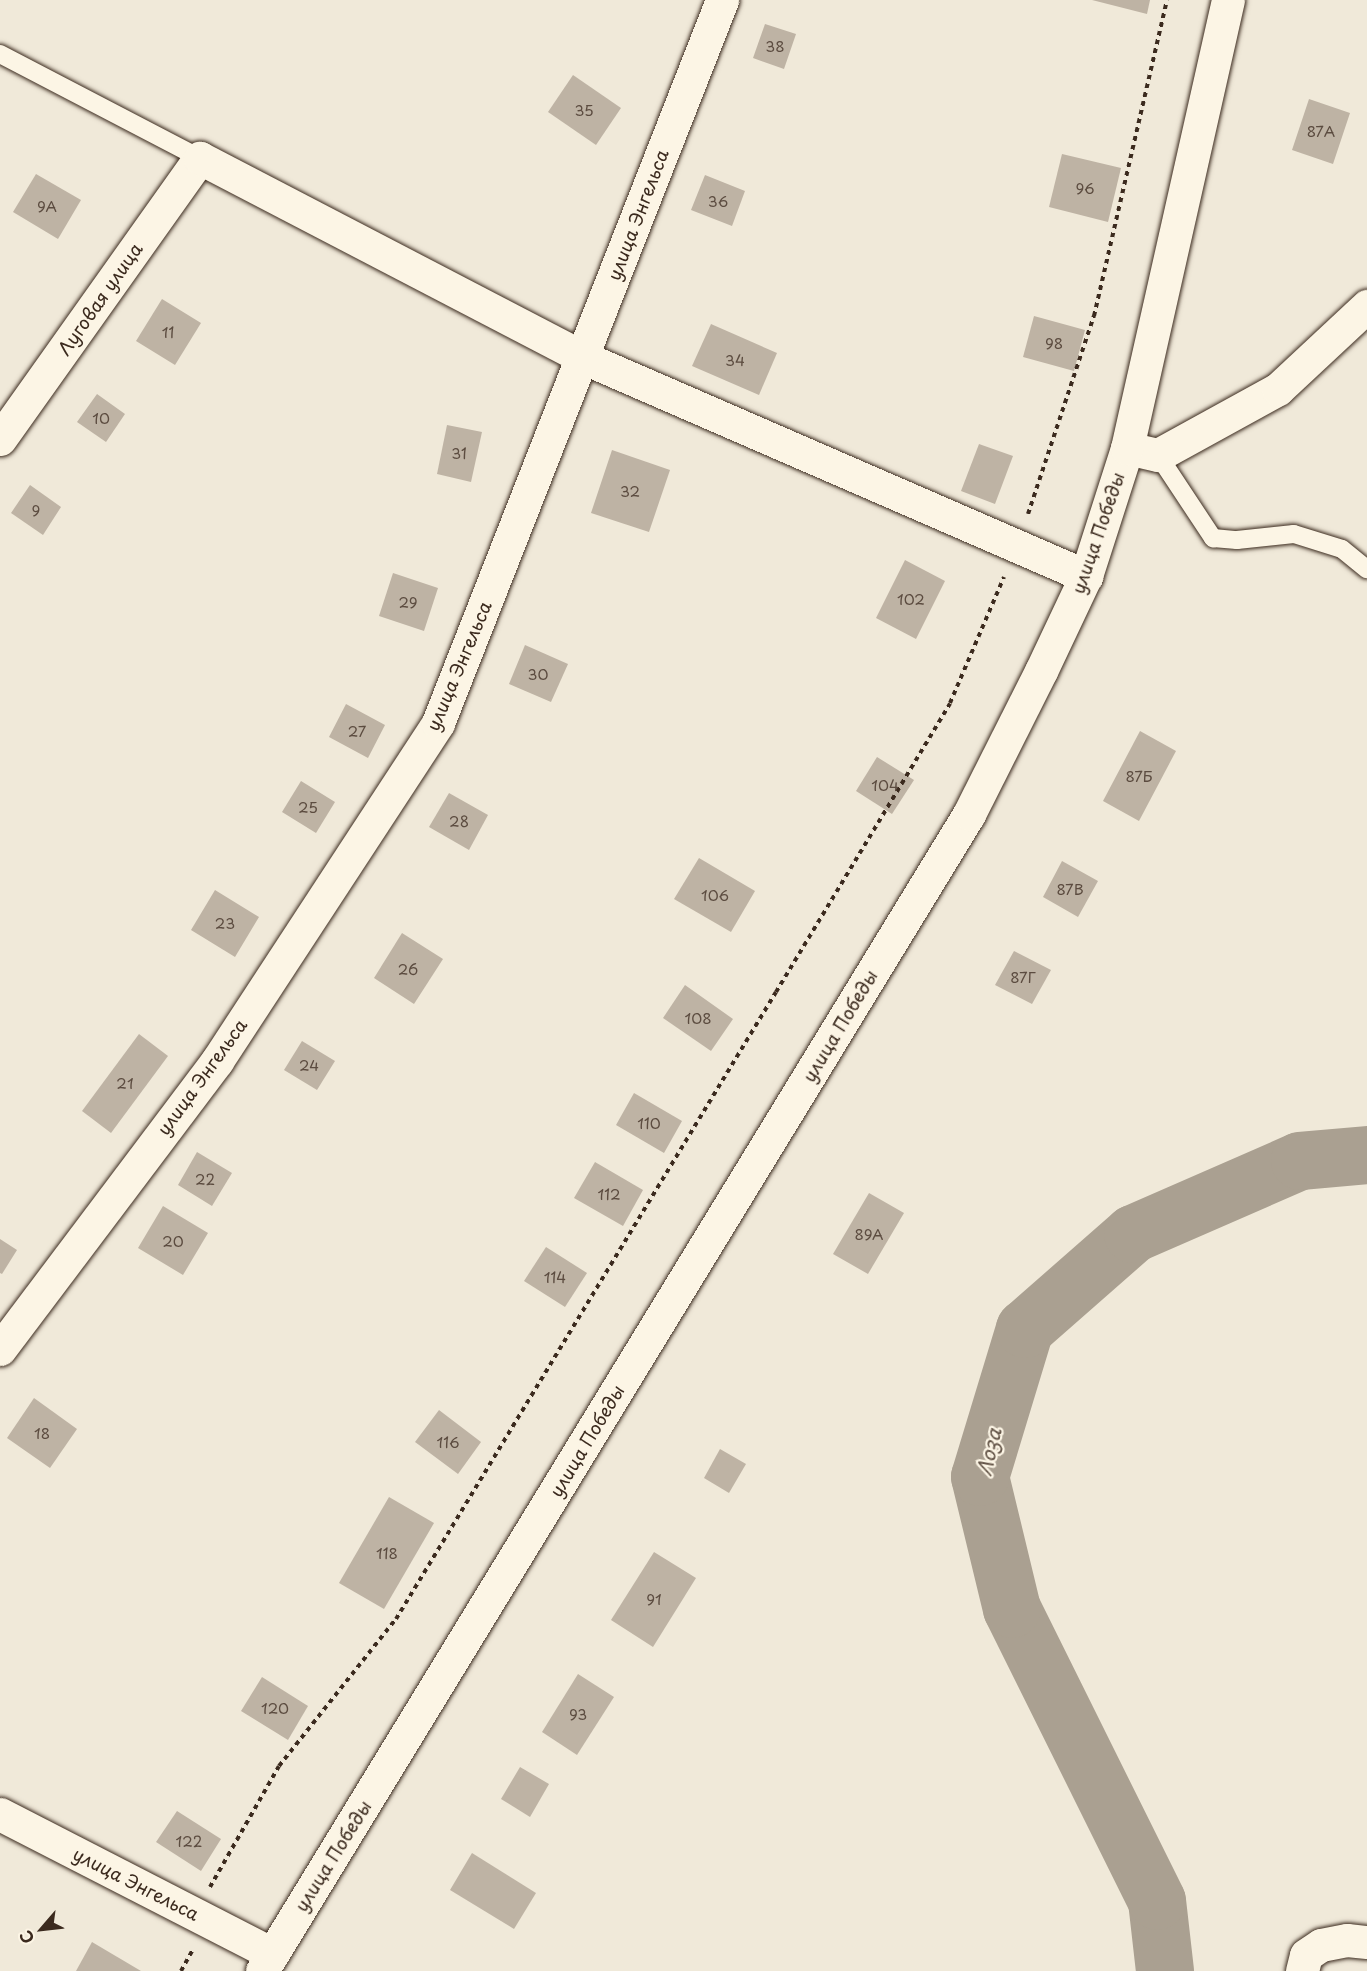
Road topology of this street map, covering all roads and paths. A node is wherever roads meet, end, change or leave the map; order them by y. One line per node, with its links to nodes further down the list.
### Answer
1 (722, 0): 7 (street, улица Энгельса)
2 (1167, 0): 11 (path)
3 (1228, 0): 9 (street, улица Победы)
4 (0, 54): 5 (lane)
5 (200, 158): 7 (street); 8 (street, Луговая улица)
6 (1367, 306): 10 (street)
7 (582, 357): 11 (street); 14 (street, улица Энгельса)
8 (0, 439)
9 (1127, 448): 10 (street); 13 (street, улица Победы)
10 (1158, 455): 12 (lane)
11 (1017, 546): 13 (street); 16 (path)
12 (1367, 569)
13 (1086, 576): 18 (street, улица Победы)
14 (0, 1349)
15 (0, 1814): 16 (street, улица Энгельса)
16 (201, 1918): 18 (street, улица Энгельса); 19 (path)
17 (1367, 1942): 20 (street)
18 (267, 1963)
19 (181, 1971)
20 (1302, 1971)

